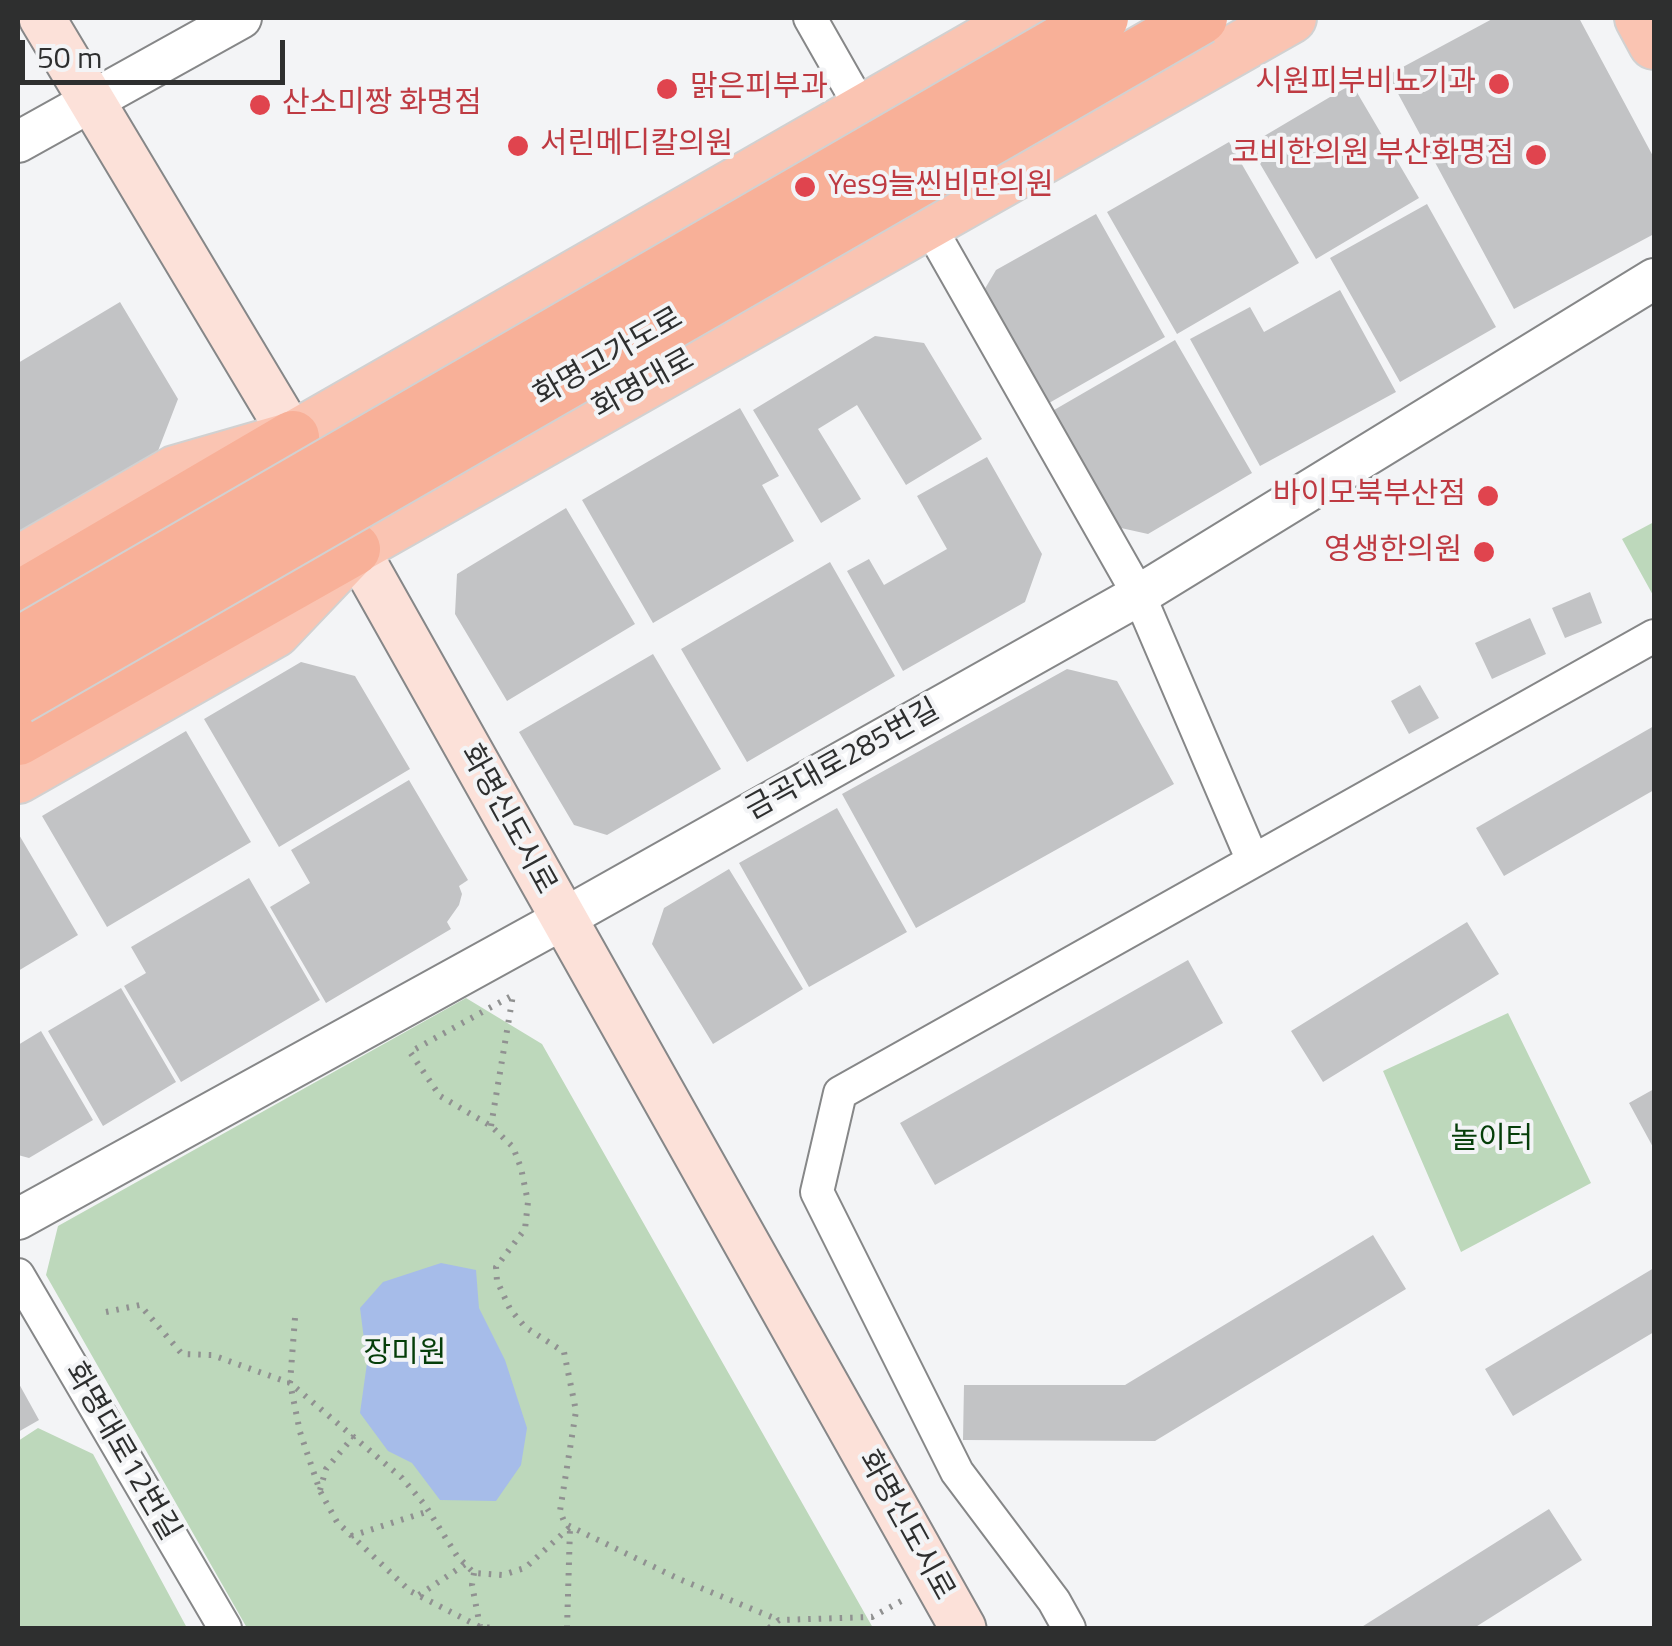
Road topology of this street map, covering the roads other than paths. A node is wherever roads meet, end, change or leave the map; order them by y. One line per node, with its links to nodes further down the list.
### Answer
1 (42, 18): 10 (main road, 화명신도시로)
2 (240, 18): 10 (street)
3 (810, 18): 11 (street)
4 (1024, 18): 11 (main road)
5 (1102, 18): 21 (highway, 화명고가도로, bridge)
6 (1201, 18): 22 (highway, 화명고가도로, bridge)
7 (1291, 18): 13 (main road, 화명대로)
8 (1640, 18): 9 (main road)
9 (1654, 44)
10 (93, 100): 12 (street); 15 (main road, 화명신도시로)
11 (864, 112): 13 (street); 15 (main road)
12 (18, 142)
13 (928, 225): 16 (main road, 화명대로); 18 (street)
14 (1654, 280): 18 (street, 금곡대로285번길)
15 (293, 437): 16 (main road, 화명신도시로); 17 (main road); 19 (highway)
16 (354, 549): 23 (highway); 24 (main road, 화명대로); 26 (main road, 화명신도시로)
17 (18, 562)
18 (1139, 594): 25 (street); 26 (street, 금곡대로285번길)
19 (18, 598)
20 (1654, 636): 25 (street)
21 (18, 644)
22 (18, 698)
23 (18, 739)
24 (18, 778)
25 (1253, 861): 31 (street)
26 (563, 919): 27 (street, 금곡대로285번길); 30 (main road, 화명신도시로)
27 (18, 1219)
28 (18, 1276): 29 (street, 화명대로12번길)
29 (225, 1628)
30 (963, 1628)
31 (1069, 1628)

